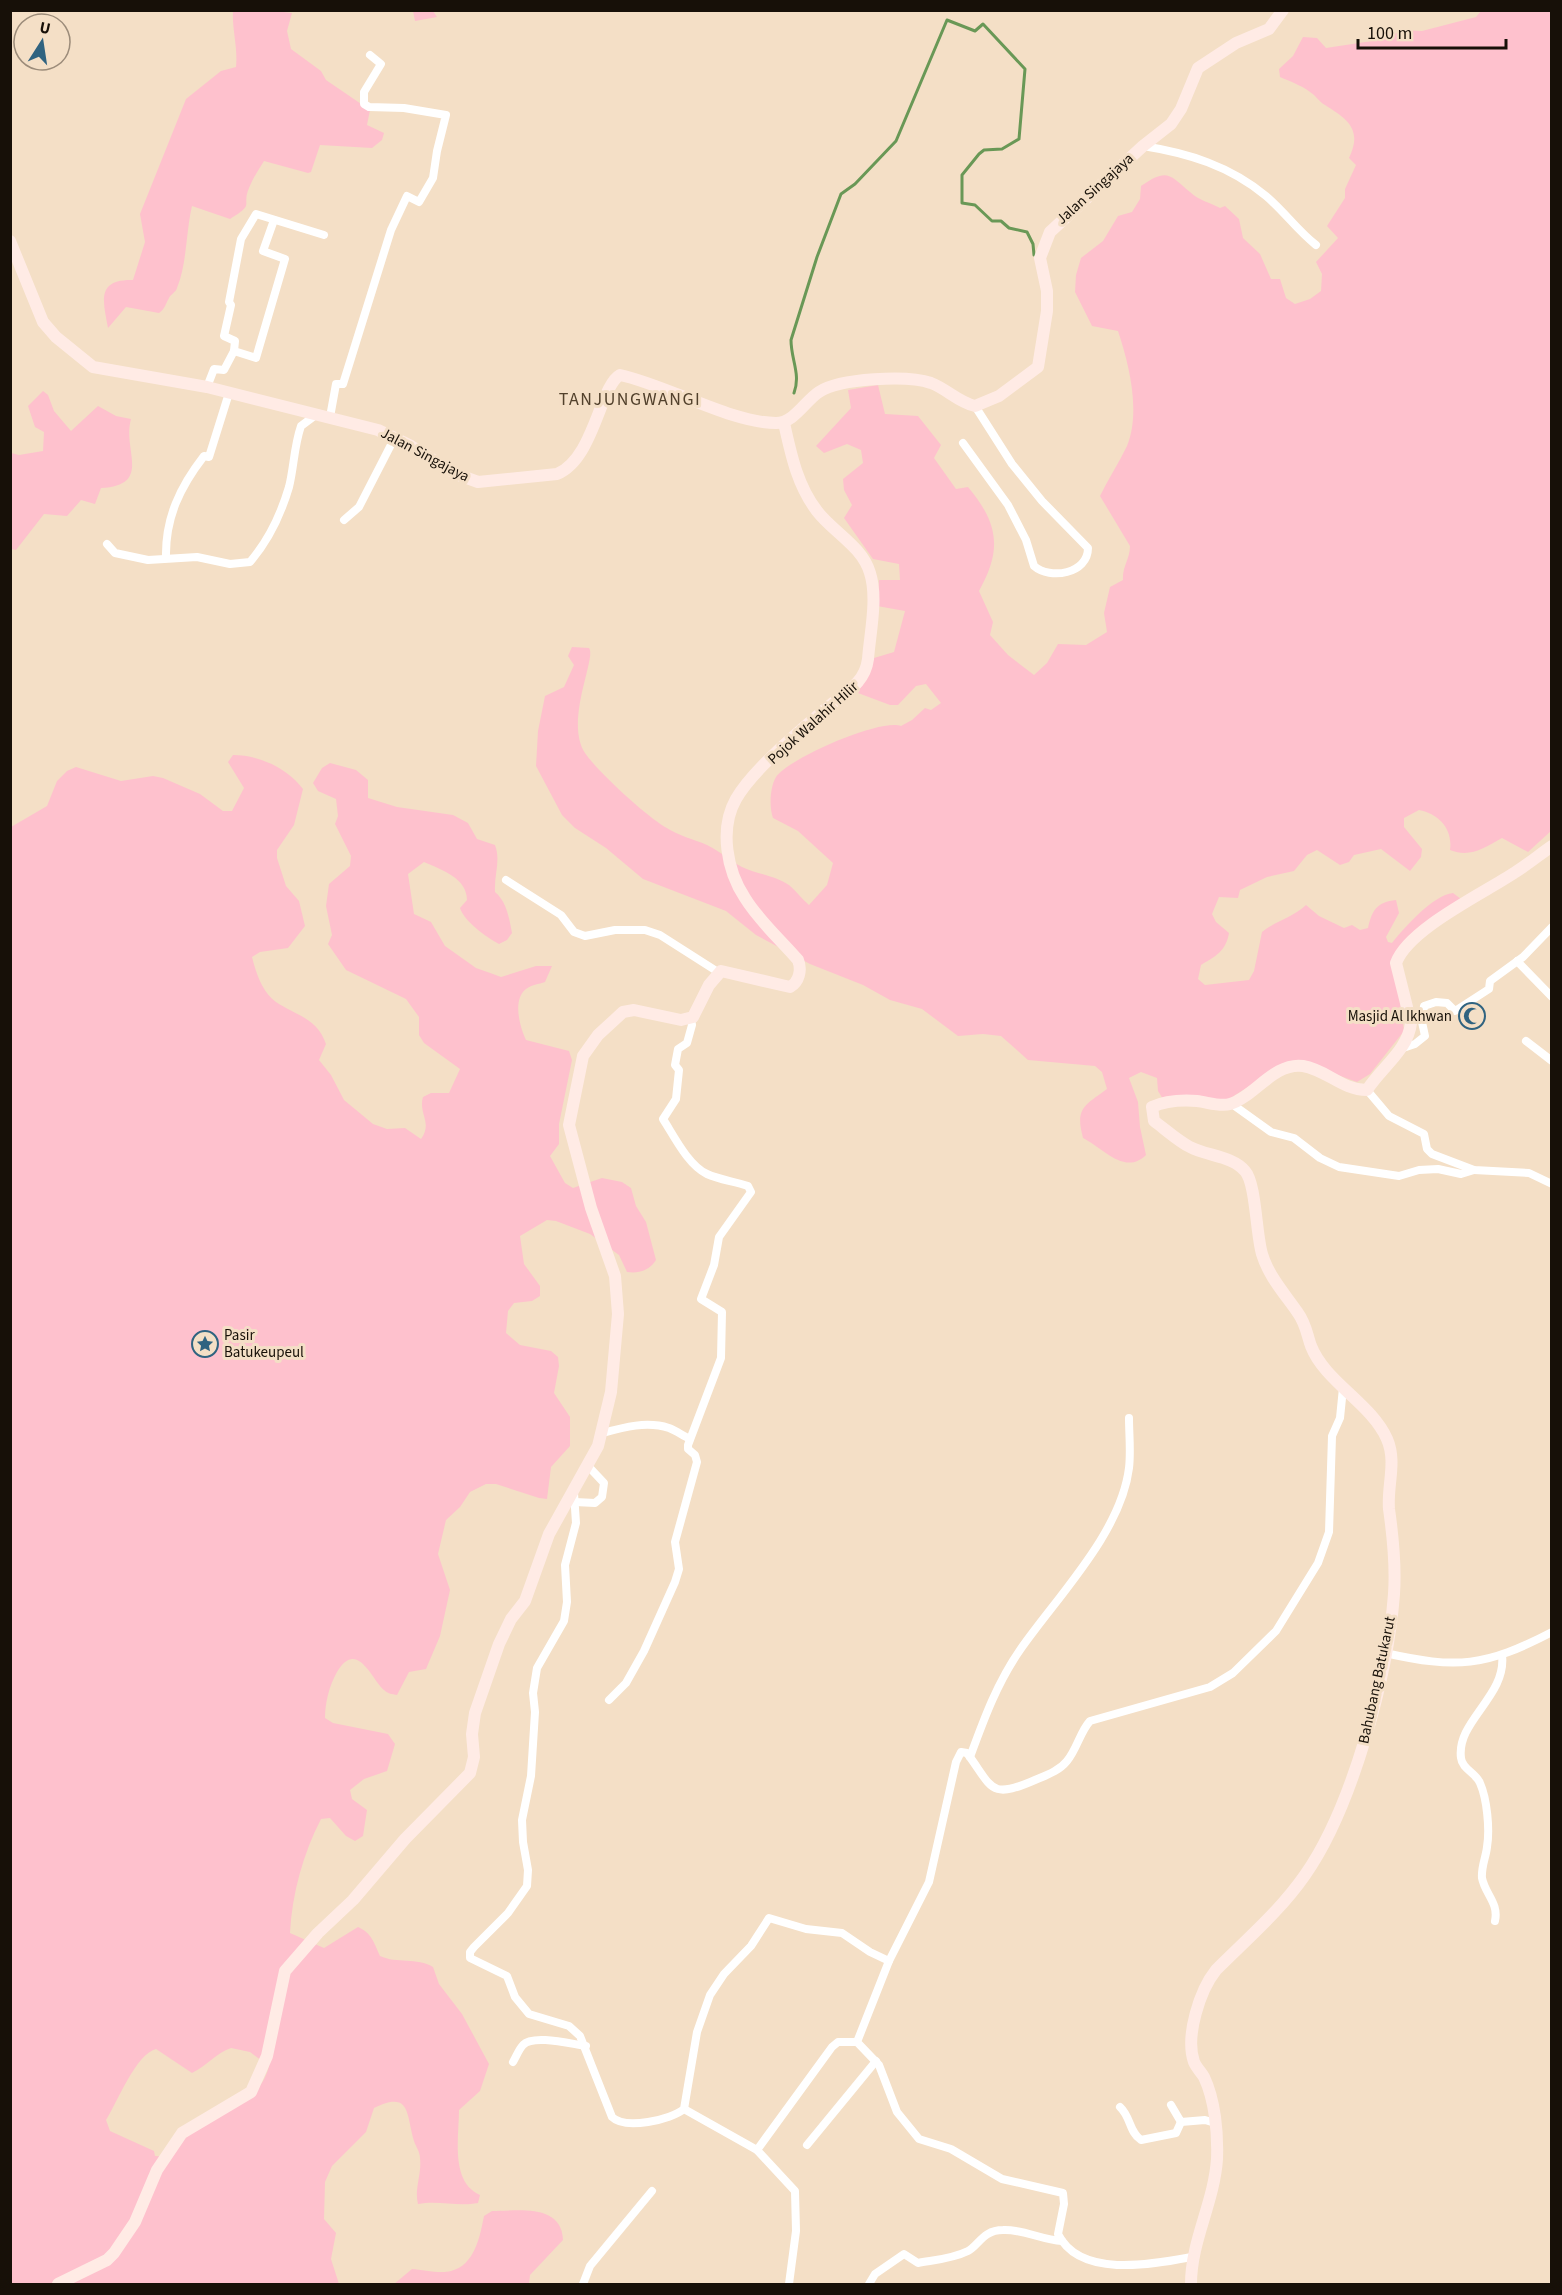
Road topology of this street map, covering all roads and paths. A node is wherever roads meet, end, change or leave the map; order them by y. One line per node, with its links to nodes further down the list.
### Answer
1 (1282, 10): 3 (street, Jalan Singajaya)
2 (370, 55): 12 (street)
3 (1143, 146): 7 (street); 11 (street, Jalan Singajaya)
4 (274, 220): 5 (street); 8 (street); 8 (street)
5 (324, 235)
6 (10, 241): 9 (street, Jalan Singajaya)
7 (1316, 245)
8 (234, 351): 9 (street)
9 (207, 387): 10 (street, Jalan Singajaya)
10 (229, 393): 12 (street, Jalan Singajaya); 18 (street)
11 (975, 406): 13 (street); 15 (street)
12 (323, 416): 14 (street, Jalan Singajaya); 18 (street)
13 (784, 423): 14 (street, Jalan Singajaya); 23 (street, Pojok Walahir Hilir)
14 (395, 437): 16 (street)
15 (963, 443)
16 (344, 520)
17 (107, 544): 18 (street)
18 (166, 558)
19 (1551, 846): 27 (street)
20 (506, 880): 23 (street)
21 (1551, 927): 22 (street)
22 (1517, 961): 24 (street); 27 (street)
23 (718, 972): 25 (street)
24 (1551, 997)
25 (691, 1019): 35 (street); 36 (street)
26 (1526, 1041): 28 (street)
27 (1403, 1048): 29 (street)
28 (1551, 1061)
29 (1367, 1090): 30 (street); 31 (street)
30 (1232, 1104): 31 (street); 33 (street, Bahubang Batukarut)
31 (1474, 1170): 32 (street)
32 (1551, 1184)
33 (1344, 1388): 40 (street, Bahubang Batukarut); 43 (street)
34 (1129, 1418): 43 (street)
35 (603, 1433): 36 (street); 37 (street)
36 (690, 1439): 42 (street)
37 (588, 1466): 38 (street); 38 (street)
38 (574, 1498): 47 (street); 60 (street)
39 (1551, 1632): 41 (street)
40 (1385, 1653): 41 (street); 54 (street, Bahubang Batukarut)
41 (1502, 1655): 44 (street)
42 (609, 1700)
43 (970, 1757): 45 (street)
44 (1495, 1921)
45 (889, 1961): 46 (street); 52 (street)
46 (856, 2042): 48 (street); 56 (street)
47 (586, 2046): 49 (street); 52 (street)
48 (876, 2061): 55 (street); 58 (street)
49 (513, 2062)
50 (1172, 2105): 53 (street)
51 (1120, 2107): 53 (street)
52 (684, 2109): 56 (street)
53 (1181, 2122): 54 (street)
54 (1215, 2122): 59 (street, Bahubang Batukarut)
55 (807, 2145)
56 (757, 2150): 62 (street)
57 (652, 2191): 61 (street)
58 (1062, 2241): 59 (street); 63 (street)
59 (1192, 2257): 64 (street, Bahubang Batukarut)
60 (58, 2284)
61 (583, 2284)
62 (789, 2284)
63 (869, 2284)
64 (1191, 2284)

